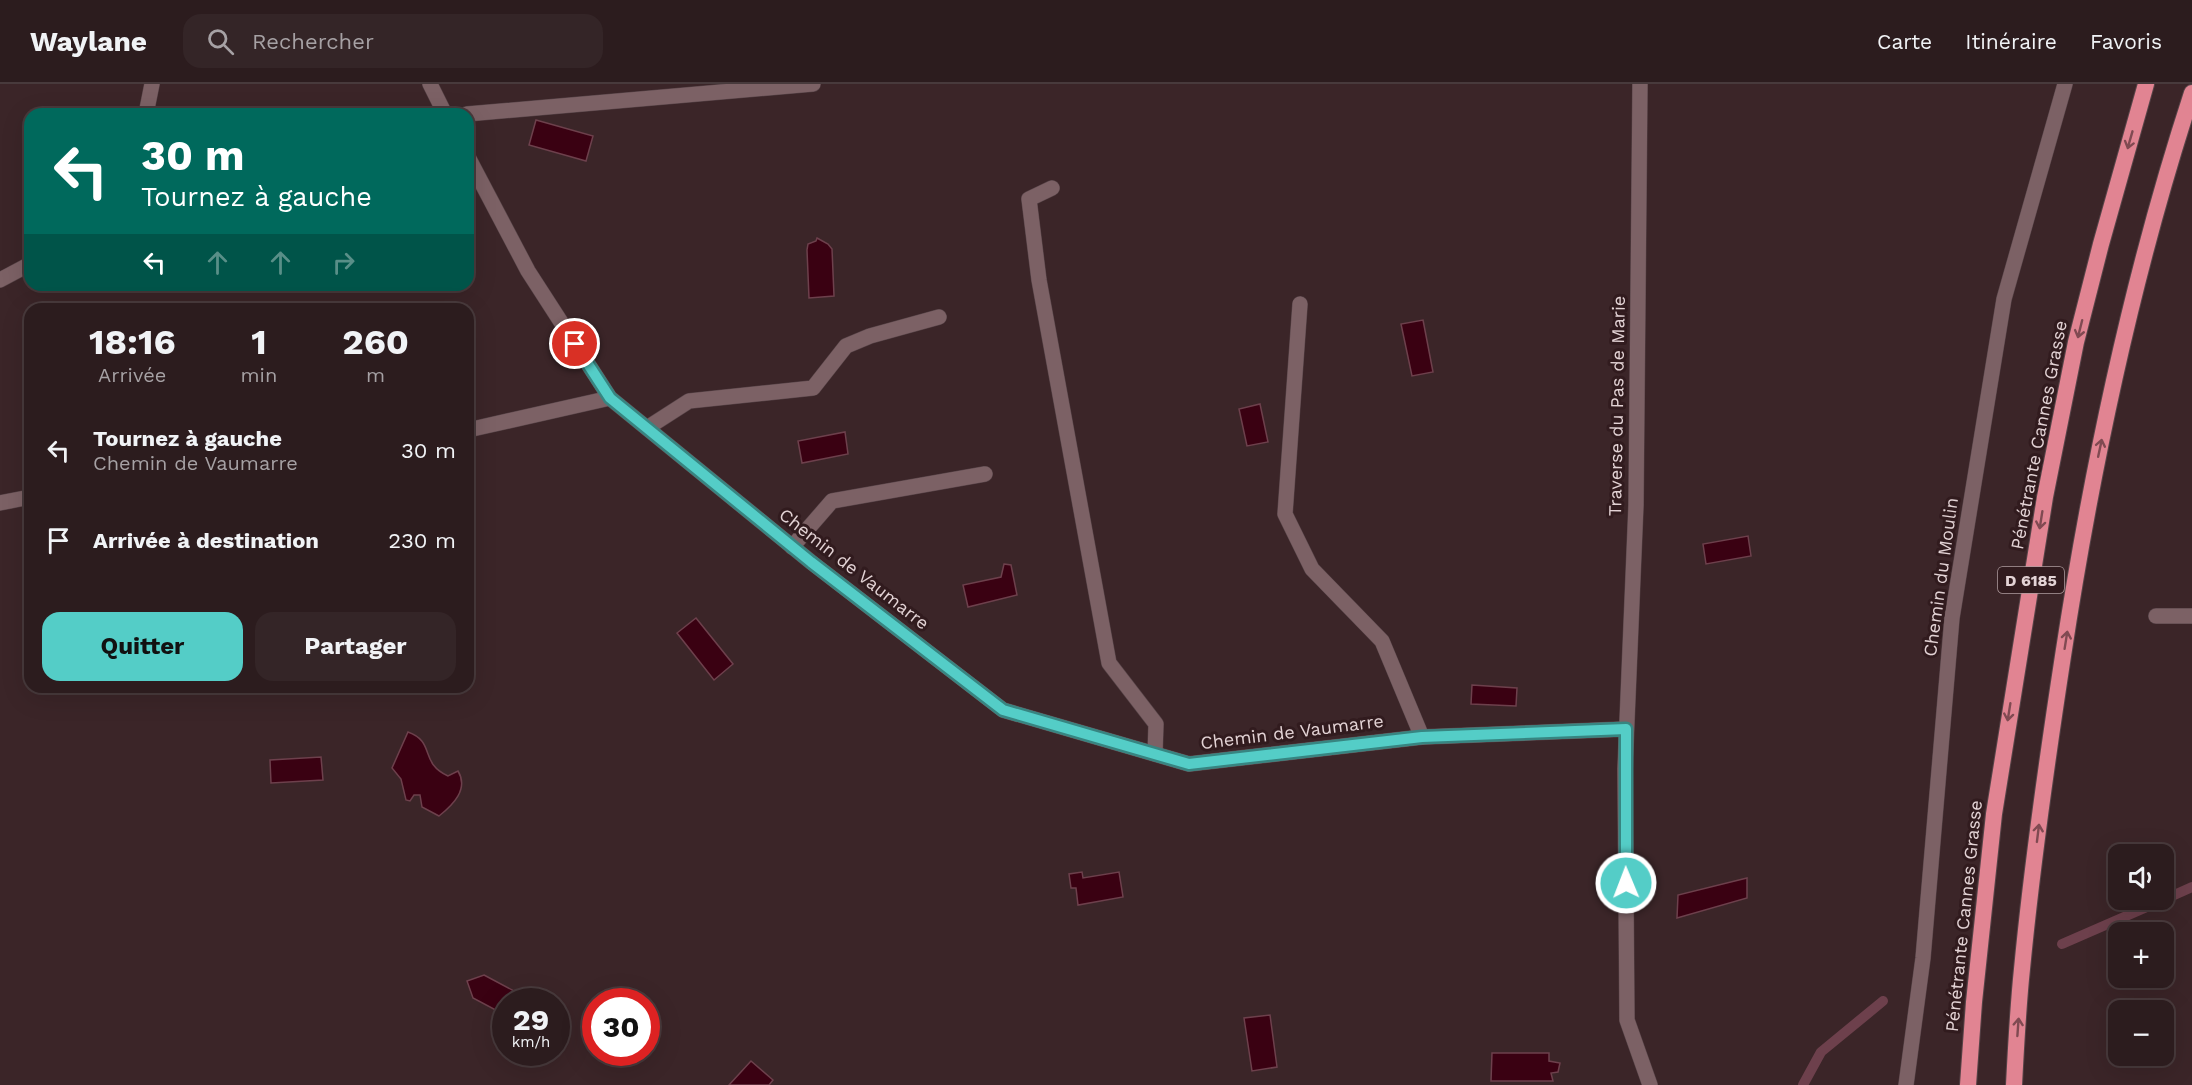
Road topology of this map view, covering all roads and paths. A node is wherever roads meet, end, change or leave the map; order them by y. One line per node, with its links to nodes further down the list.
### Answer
1 (152, 84): 8 (street)
2 (430, 84): 9 (street)
3 (813, 84): 10 (street)
4 (1640, 84): 26 (street, Traverse du Pas de Marie)
5 (2065, 84): 30 (street, Chemin du Moulin)
6 (2146, 84): 31 (highway, Pénétrante Cannes Grasse / D 6185, one-way to 31)
7 (2192, 93): 32 (highway, D 6185, one-way to 7)
8 (147, 108)
9 (442, 108)
10 (474, 113)
11 (474, 168): 17 (street, Chemin de Vaumarre)
12 (1052, 188): 28 (street)
13 (24, 267): 14 (street)
14 (0, 280)
15 (1300, 304): 27 (street)
16 (939, 317): 18 (street)
17 (610, 398): 18 (street, Chemin de Vaumarre); 19 (street)
18 (647, 428): 23 (street, Chemin de Vaumarre)
19 (474, 429)
20 (985, 474): 23 (street)
21 (24, 498): 22 (street)
22 (0, 502)
23 (792, 547): 28 (street, Chemin de Vaumarre)
24 (2156, 616): 25 (street)
25 (2192, 616)
26 (1626, 729): 27 (street, Chemin de Vaumarre); 29 (street)
27 (1422, 737): 28 (street, Chemin de Vaumarre)
28 (1155, 754)
29 (1650, 1085)
30 (1906, 1085)
31 (1968, 1085)
32 (2014, 1085)

